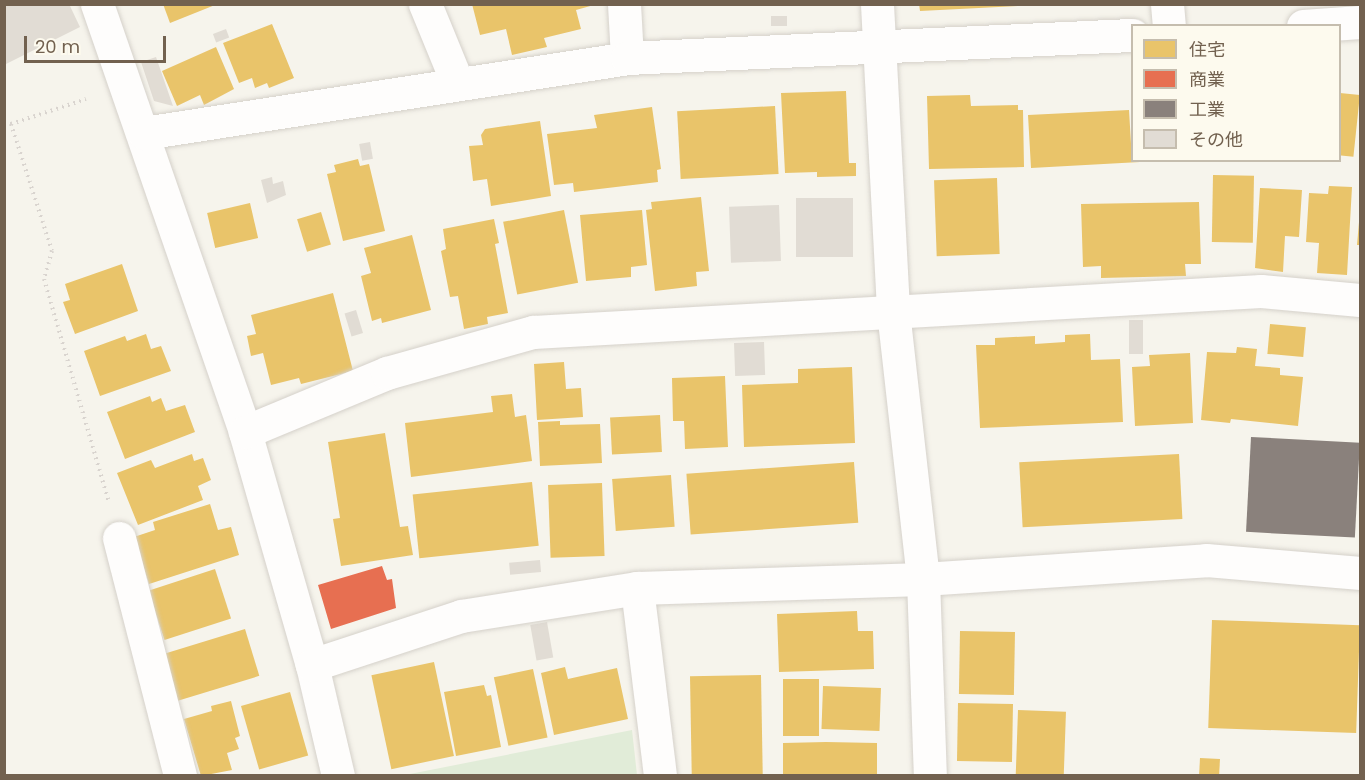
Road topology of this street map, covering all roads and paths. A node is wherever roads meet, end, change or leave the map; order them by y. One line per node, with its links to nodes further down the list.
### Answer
1 (97, 4): 13 (street)
2 (425, 4): 12 (street)
3 (624, 4): 11 (street)
4 (877, 4): 10 (street)
5 (1167, 4): 7 (street)
6 (1360, 22): 8 (street)
7 (1168, 24)
8 (1332, 24)
9 (1131, 35): 10 (street)
10 (879, 46): 11 (street); 18 (street)
11 (627, 57): 12 (street)
12 (457, 82): 16 (street)
13 (126, 85): 15 (path); 16 (street)
14 (4, 124): 15 (path)
15 (11, 124): 20 (path)
16 (144, 133): 19 (street)
17 (1360, 300): 18 (street)
18 (893, 311): 19 (street); 22 (street)
19 (245, 432): 24 (street)
20 (119, 538): 25 (street)
21 (1360, 573): 22 (street)
22 (923, 579): 23 (street); 28 (street)
23 (637, 588): 24 (street); 27 (street)
24 (312, 665): 26 (street)
25 (180, 776)
26 (338, 776)
27 (660, 776)
28 (930, 776)

